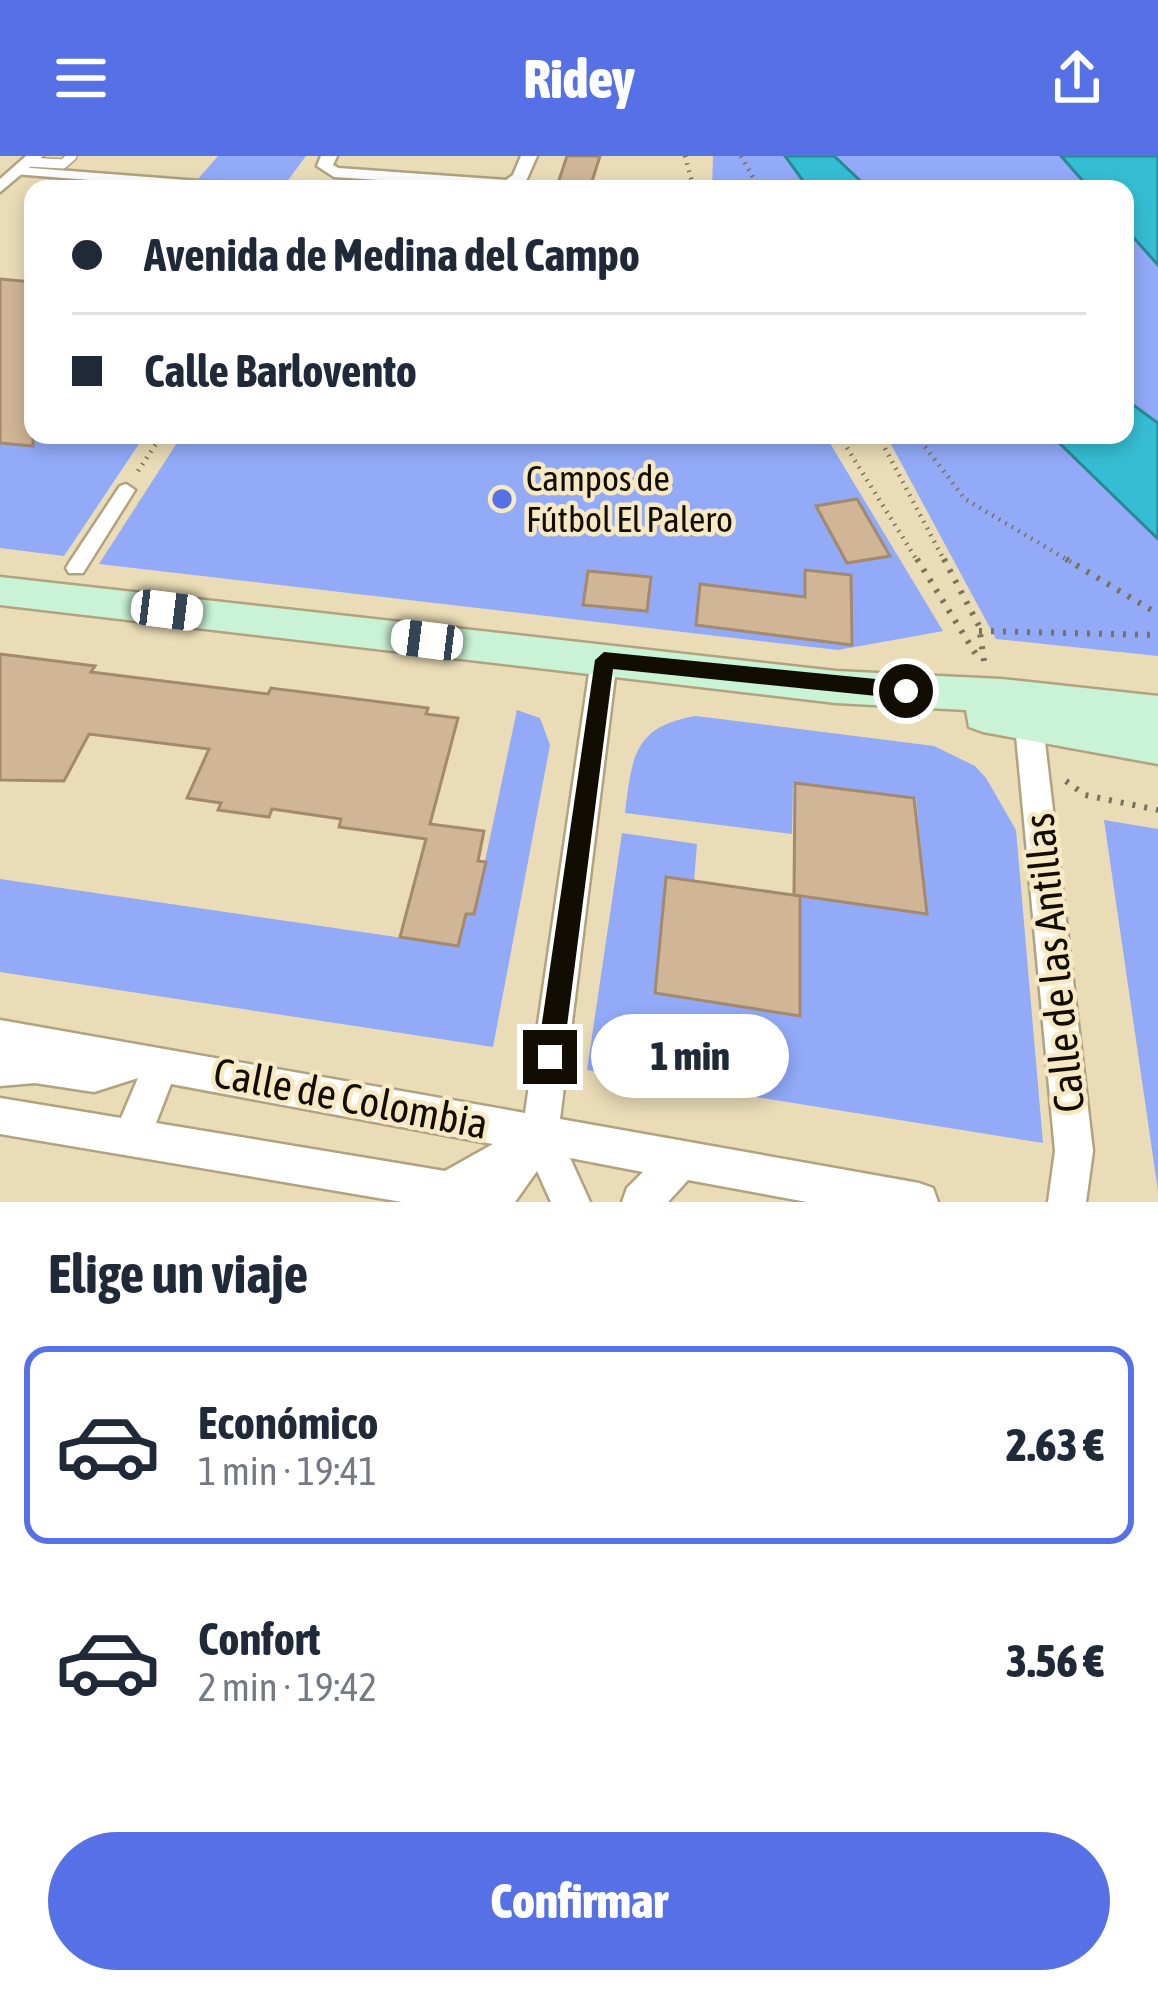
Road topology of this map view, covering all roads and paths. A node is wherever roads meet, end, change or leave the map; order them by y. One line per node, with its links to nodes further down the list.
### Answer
1 (72, 156): 3 (lane)
2 (328, 156): 5 (street)
3 (27, 163): 4 (street); 6 (street)
4 (173, 180)
5 (442, 180)
6 (0, 187)
7 (156, 444): 11 (path)
8 (845, 444): 15 (path)
9 (883, 444): 15 (path)
10 (923, 444): 14 (path)
11 (126, 490): 12 (street)
12 (76, 568)
13 (0, 591): 17 (main road)
14 (1158, 614)
15 (980, 631): 16 (path)
16 (1158, 634)
17 (604, 660): 18 (main road); 28 (street)
18 (836, 687): 19 (main road); 20 (main road)
19 (1158, 713)
20 (1029, 725): 21 (main road); 31 (street, Calle de las Antillas)
21 (1158, 746)
22 (1085, 795): 23 (path)
23 (1158, 810)
24 (0, 1037): 25 (street, Calle de Colombia)
25 (152, 1061): 26 (street); 28 (street, Calle de Colombia); 29 (street, Calle de Colombia)
26 (0, 1068)
27 (0, 1116): 29 (street, Calle de Colombia)
28 (540, 1135): 29 (street, Calle de Colombia); 30 (street, Calle de Colombia); 32 (street); 33 (street)
29 (131, 1138)
30 (680, 1162): 34 (street); 35 (street, Calle de Colombia)
31 (1068, 1201)
32 (492, 1202)
33 (571, 1202)
34 (641, 1202)
35 (919, 1202)

